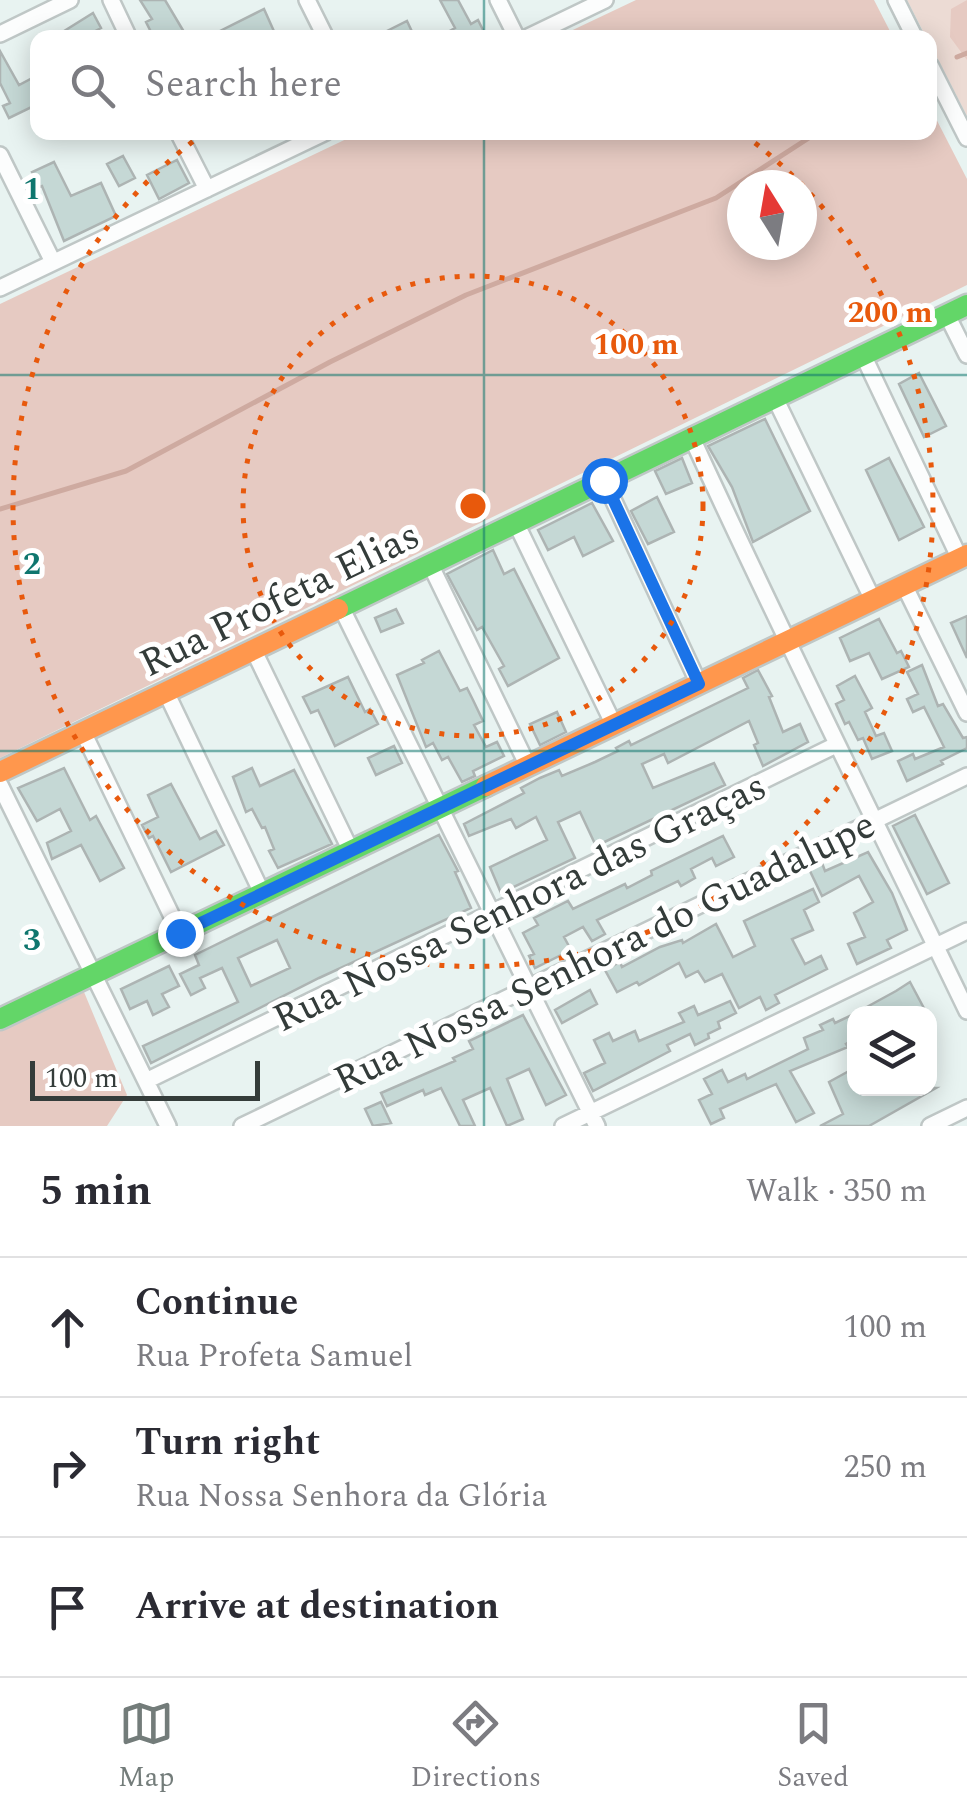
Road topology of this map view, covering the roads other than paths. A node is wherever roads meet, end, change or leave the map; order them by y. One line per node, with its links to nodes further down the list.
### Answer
1 (70, 0): 12 (street)
2 (110, 0): 7 (street)
3 (307, 0): 8 (street)
4 (498, 0): 9 (street)
5 (605, 0): 10 (street)
6 (896, 0): 11 (street)
7 (126, 30)
8 (322, 30)
9 (513, 30)
10 (543, 30)
11 (912, 30)
12 (0, 34)
13 (937, 79): 14 (street)
14 (967, 138)
15 (182, 140): 18 (street)
16 (309, 140): 18 (street)
17 (0, 156): 19 (street)
18 (207, 189): 19 (street)
19 (53, 262): 20 (street)
20 (0, 288)
21 (967, 305): 22 (street, Rua Profeta Elias)
22 (946, 315): 23 (street, Rua Profeta Elias); 24 (street)
23 (863, 355): 25 (street, Rua Profeta Elias); 29 (street)
24 (967, 355)
25 (775, 398): 26 (street, Rua Profeta Elias); 32 (street)
26 (692, 438): 27 (street, Rua Profeta Elias); 34 (street)
27 (604, 480): 28 (street, Rua Profeta Elias); 36 (street)
28 (516, 522): 30 (street, Rua Profeta Elias); 39 (street)
29 (963, 557): 31 (street)
30 (430, 564): 33 (street, Rua Profeta Elias); 42 (street)
31 (904, 585): 32 (street); 38 (street)
32 (873, 600): 34 (street)
33 (340, 607): 35 (street, Rua Profeta Elias); 46 (street)
34 (785, 642): 36 (street); 41 (street)
35 (254, 650): 37 (street, Rua Profeta Elias); 48 (street)
36 (699, 684): 39 (street)
37 (166, 692): 40 (street, Rua Profeta Elias); 49 (street)
38 (967, 713)
39 (614, 724): 42 (street)
40 (83, 732): 43 (street, Rua Profeta Elias); 52 (street)
41 (836, 745): 47 (street); 50 (street, Rua Nossa Senhora das Graças)
42 (528, 766): 46 (street)
43 (0, 772)
44 (967, 776): 47 (street, Rua Nossa Senhora do Guadalupe)
45 (0, 785): 54 (street)
46 (440, 808): 48 (street); 50 (street)
47 (876, 820): 53 (street); 55 (street, Rua Nossa Senhora do Guadalupe)
48 (351, 851): 49 (street)
49 (262, 893): 52 (street)
50 (493, 915): 55 (street); 58 (street, Rua Nossa Senhora das Graças)
51 (967, 931): 53 (street)
52 (180, 933): 54 (street)
53 (936, 946): 56 (street); 60 (street)
54 (94, 974): 57 (street); 58 (street)
55 (529, 988): 60 (street); 62 (street, Rua Nossa Senhora do Guadalupe)
56 (967, 1012)
57 (1, 1016)
58 (146, 1082): 61 (street)
59 (967, 1108): 64 (street)
60 (594, 1119): 63 (street)
61 (168, 1126)
62 (242, 1126)
63 (563, 1126)
64 (930, 1126)

